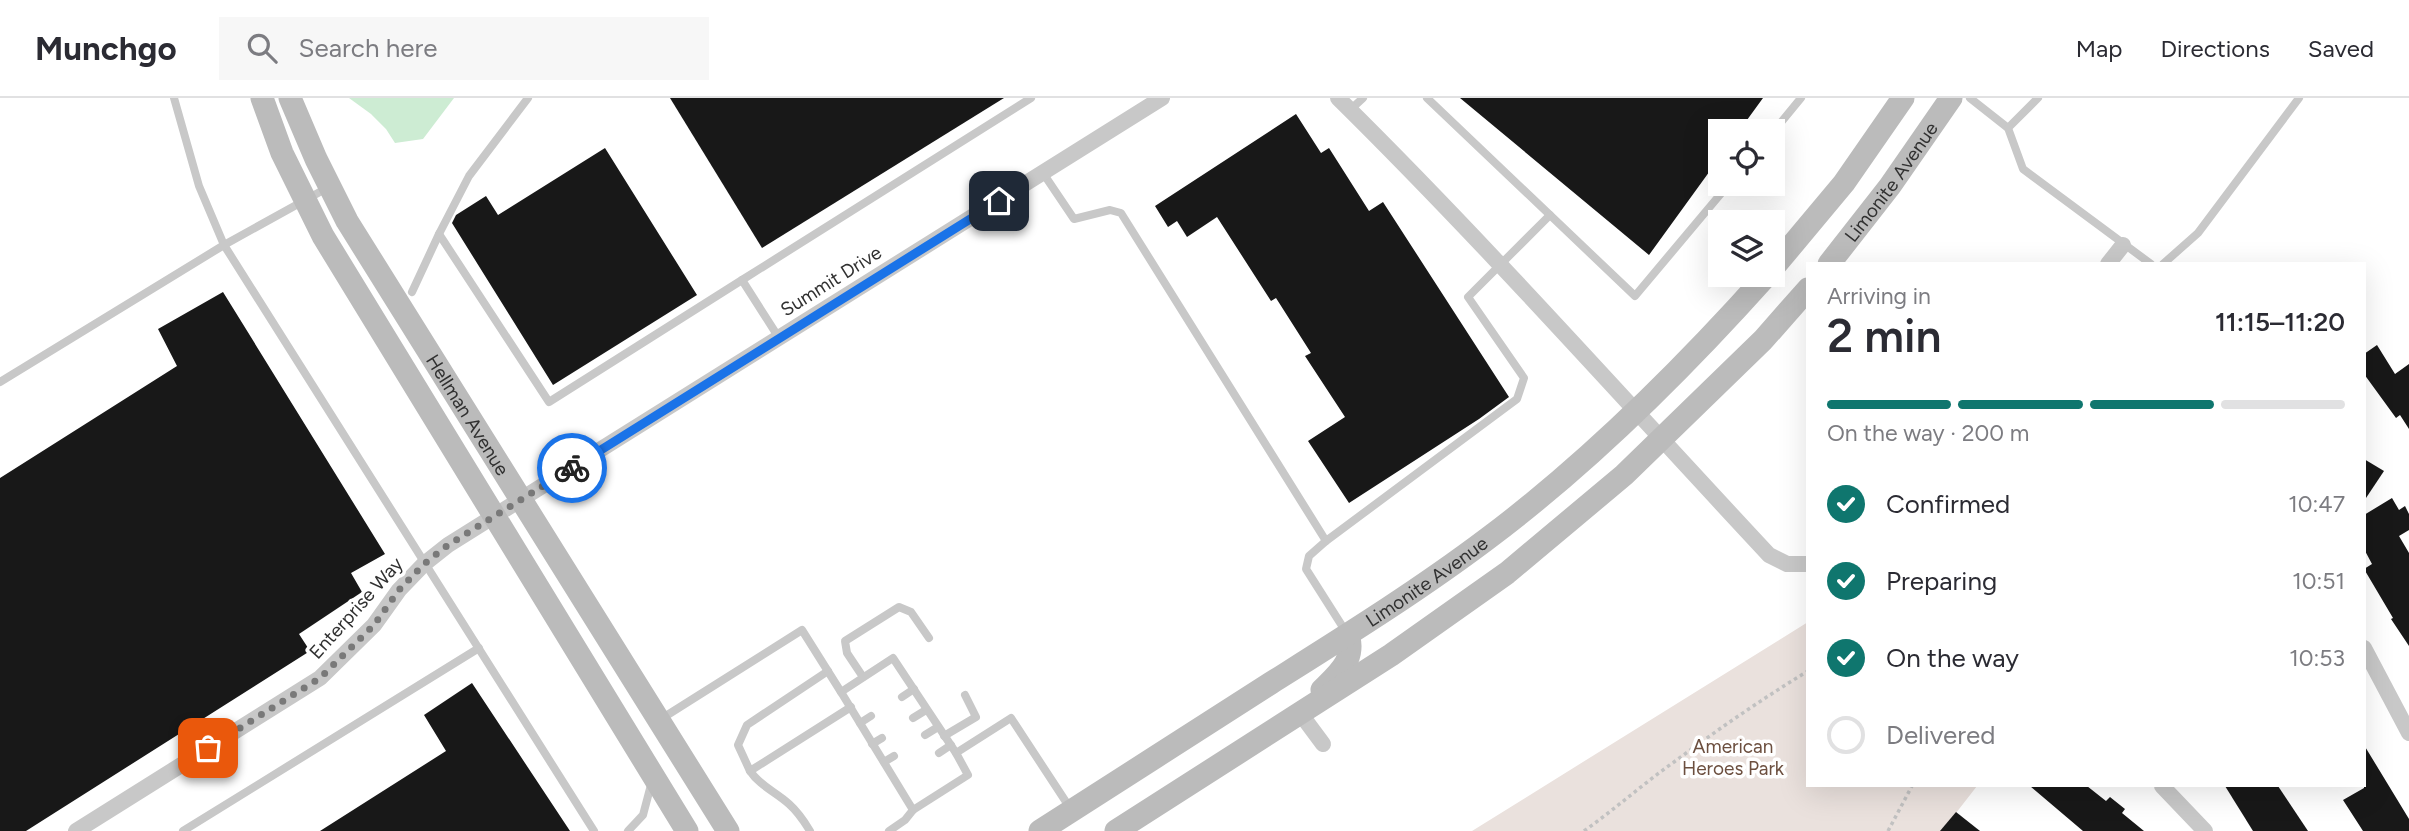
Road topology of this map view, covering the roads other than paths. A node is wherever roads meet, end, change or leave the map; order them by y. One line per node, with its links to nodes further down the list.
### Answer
1 (174, 98): 25 (lane)
2 (262, 98): 22 (main road, Hellman Avenue)
3 (290, 98): 20 (main road, Hellman Avenue)
4 (528, 98): 24 (lane)
5 (1031, 98): 33 (lane)
6 (1161, 98): 19 (street, Summit Drive)
7 (1338, 98): 16 (street)
8 (1363, 98): 16 (lane)
9 (1427, 98): 23 (lane)
10 (1801, 98): 17 (lane)
11 (1903, 98): 27 (main road, Limonite Avenue)
12 (1951, 98): 28 (main road, Limonite Avenue)
13 (1970, 98): 18 (lane)
14 (2038, 98): 18 (lane)
15 (2299, 98): 31 (lane)
16 (1350, 110): 32 (street)
17 (1784, 119)
18 (2008, 128): 26 (lane)
19 (1043, 173): 37 (street, Summit Drive); 43 (lane)
20 (330, 187): 22 (lane); 41 (main road, Hellman Avenue)
21 (1719, 196): 23 (lane)
22 (304, 201): 25 (lane); 42 (main road, Hellman Avenue)
23 (1550, 215): 32 (lane)
24 (439, 234): 33 (lane); 36 (lane)
25 (223, 245): 38 (lane); 44 (lane)
26 (2123, 245): 29 (street); 30 (lane)
27 (1785, 254)
28 (1831, 262)
29 (2110, 262)
30 (2148, 262)
31 (2165, 262)
32 (1502, 265): 39 (street); 43 (lane)
33 (742, 280): 37 (lane)
34 (1756, 287): 39 (main road, Limonite Avenue)
35 (1806, 291): 40 (main road, Limonite Avenue)
36 (412, 292)
37 (779, 338): 41 (street, Summit Drive)
38 (0, 382)
39 (1635, 412): 40 (street); 46 (main road, Limonite Avenue)
40 (1661, 439): 45 (street); 58 (main road, Limonite Avenue)
41 (522, 499): 42 (street, Enterprise Way); 61 (main road, Hellman Avenue)
42 (494, 516): 44 (street, Enterprise Way); 76 (main road, Hellman Avenue)
43 (1326, 541): 46 (lane)
44 (424, 564): 48 (lane); 81 (street, Enterprise Way)
45 (1806, 564)
46 (1348, 635): 58 (main road); 80 (main road, Limonite Avenue)
47 (929, 638): 51 (lane)
48 (479, 648): 83 (lane); 84 (lane)
49 (2366, 652): 64 (street)
50 (828, 671): 53 (lane); 61 (lane); 74 (lane)
51 (863, 677): 52 (lane); 53 (lane)
52 (914, 689): 55 (lane); 57 (lane)
53 (841, 692): 56 (lane)
54 (965, 695): 66 (lane)
55 (902, 697)
56 (850, 707): 62 (lane); 74 (lane)
57 (926, 710): 60 (lane); 63 (lane)
58 (1300, 713): 69 (street); 91 (main road, Limonite Avenue)
59 (871, 716): 62 (lane)
60 (913, 718)
61 (659, 720): 87 (main road, Hellman Avenue)
62 (860, 723): 68 (lane)
63 (938, 727): 65 (lane); 66 (lane)
64 (2409, 733)
65 (925, 735)
66 (944, 736): 70 (lane)
67 (882, 738): 68 (lane)
68 (872, 744): 73 (lane)
69 (1323, 744)
70 (953, 749): 71 (lane); 79 (lane); 80 (lane)
71 (939, 753)
72 (894, 756): 73 (lane)
73 (884, 762): 77 (lane)
74 (750, 771): 88 (lane)
75 (904, 775): 77 (lane)
76 (653, 776): 85 (lane); 86 (main road, Hellman Avenue)
77 (895, 780): 79 (lane)
78 (2163, 787): 92 (street)
79 (913, 810): 89 (lane)
80 (1072, 811): 90 (main road, Limonite Avenue)
81 (98, 825): 82 (street, Enterprise Way)
82 (76, 831)
83 (183, 831)
84 (594, 831)
85 (628, 831)
86 (687, 831)
87 (728, 831)
88 (810, 831)
89 (889, 831)
90 (1040, 831)
91 (1116, 831)
92 (2205, 831)

